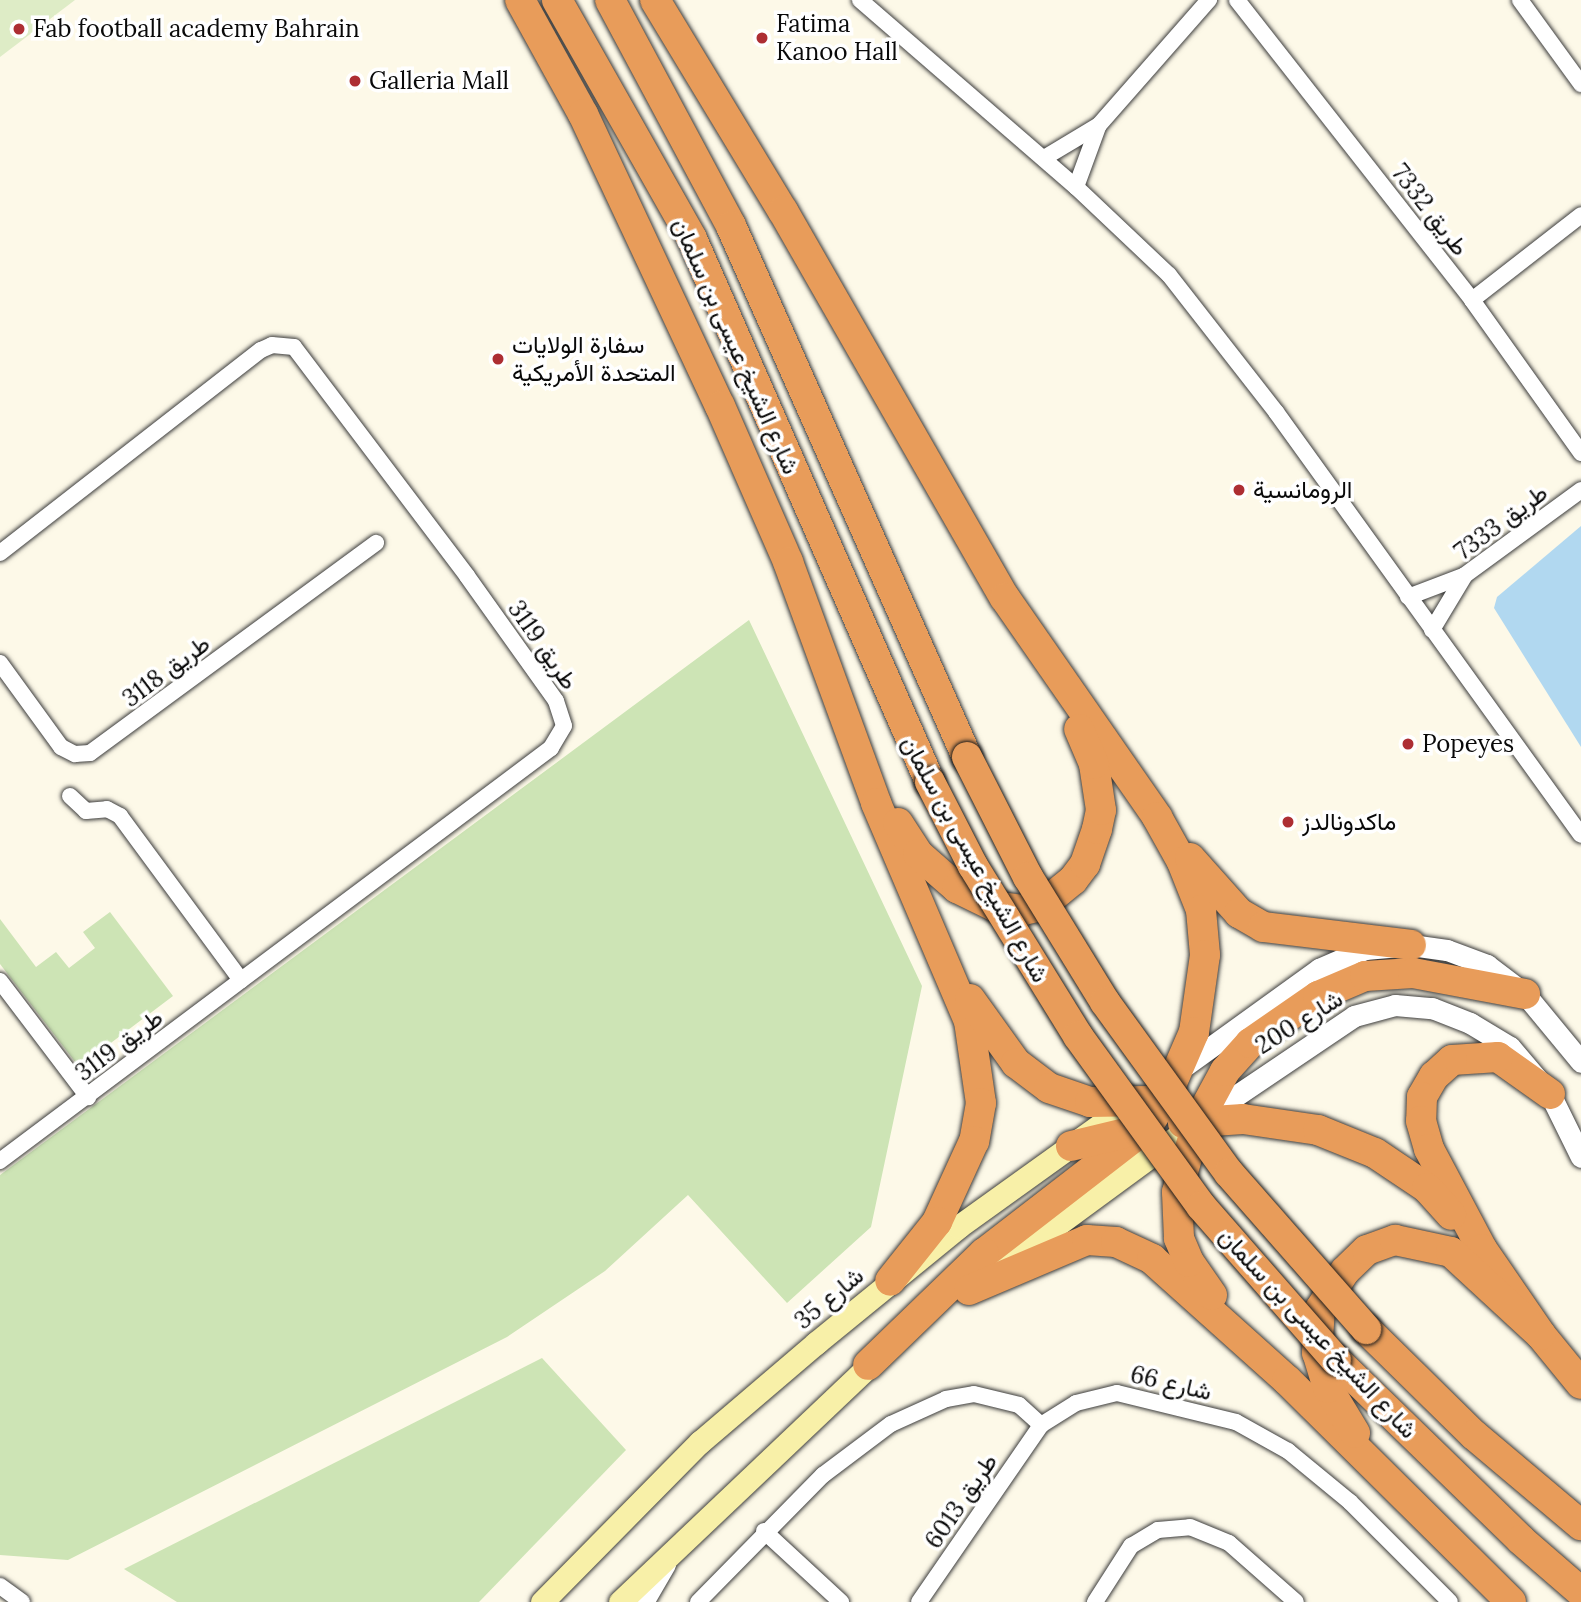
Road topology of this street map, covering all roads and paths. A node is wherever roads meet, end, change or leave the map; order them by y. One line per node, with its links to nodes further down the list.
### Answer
1 (520, 0): 25 (highway)
2 (557, 0): 59 (highway, شارع الشيخ عيسى بن سلمان, bridge)
3 (610, 0): 55 (highway, شارع الشيخ عيسى بن سلمان, bridge)
4 (655, 0): 24 (highway)
5 (860, 0): 9 (street)
6 (1209, 0): 11 (street)
7 (1237, 0): 15 (street, طريق 7332)
8 (1520, 0): 10 (street)
9 (875, 6): 12 (street)
10 (1581, 84)
11 (1099, 125): 12 (street); 13 (street)
12 (1044, 159): 13 (street)
13 (1076, 187): 21 (street)
14 (1581, 215): 15 (street)
15 (1472, 300): 16 (street, طريق 7332)
16 (1581, 453)
17 (1581, 490): 20 (street, طريق 7333)
18 (376, 543): 23 (street, طريق 3118)
19 (0, 553): 31 (street, طريق 3119)
20 (1465, 575): 21 (street); 22 (street, طريق 7333)
21 (1408, 597): 22 (street)
22 (1432, 630): 28 (street)
23 (0, 663)
24 (1050, 666): 25 (highway); 27 (highway)
25 (847, 723): 30 (highway)
26 (69, 796): 31 (street)
27 (1157, 817): 29 (highway); 35 (highway)
28 (1581, 835)
29 (1411, 945): 33 (street, شارع 200); 35 (street, شارع 200)
30 (943, 958): 40 (highway); 47 (highway)
31 (241, 980): 38 (street, طريق 3119)
32 (0, 981): 38 (street)
33 (1525, 994): 34 (street, شارع 200); 36 (highway)
34 (1581, 1062)
35 (1179, 1071): 39 (highway); 40 (main road, شارع 35)
36 (1228, 1091): 37 (street, شارع 200); 39 (highway); 41 (highway)
37 (1550, 1094): 44 (street, شارع 200); 46 (highway)
38 (88, 1097): 45 (street, طريق 3119)
39 (1166, 1099): 40 (highway); 42 (highway)
40 (1130, 1103): 43 (main road, شارع 35)
41 (1198, 1121): 42 (highway); 46 (highway); 48 (main road); 51 (highway)
42 (1146, 1128): 43 (highway); 50 (highway)
43 (1071, 1146): 47 (main road, شارع 35)
44 (1581, 1157)
45 (0, 1161)
46 (1482, 1249): 49 (highway)
47 (890, 1281): 61 (main road, شارع 35)
48 (969, 1290): 50 (main road); 51 (highway)
49 (1541, 1335): 52 (highway); 54 (highway)
50 (868, 1365): 57 (main road)
51 (1287, 1380): 54 (highway)
52 (1581, 1384)
53 (1041, 1425): 56 (street); 66 (street, طريق 6013); 69 (street, شارع 66)
54 (1400, 1496): 70 (highway)
55 (1581, 1525)
56 (764, 1531): 64 (street); 65 (street)
57 (671, 1554): 62 (main road); 63 (street)
58 (0, 1586): 60 (street)
59 (1581, 1592)
60 (22, 1602)
61 (542, 1602)
62 (620, 1602)
63 (643, 1602)
64 (698, 1602)
65 (841, 1602)
66 (919, 1602)
67 (1095, 1602): 68 (street)
68 (1296, 1602)
69 (1450, 1602)
70 (1511, 1602)

